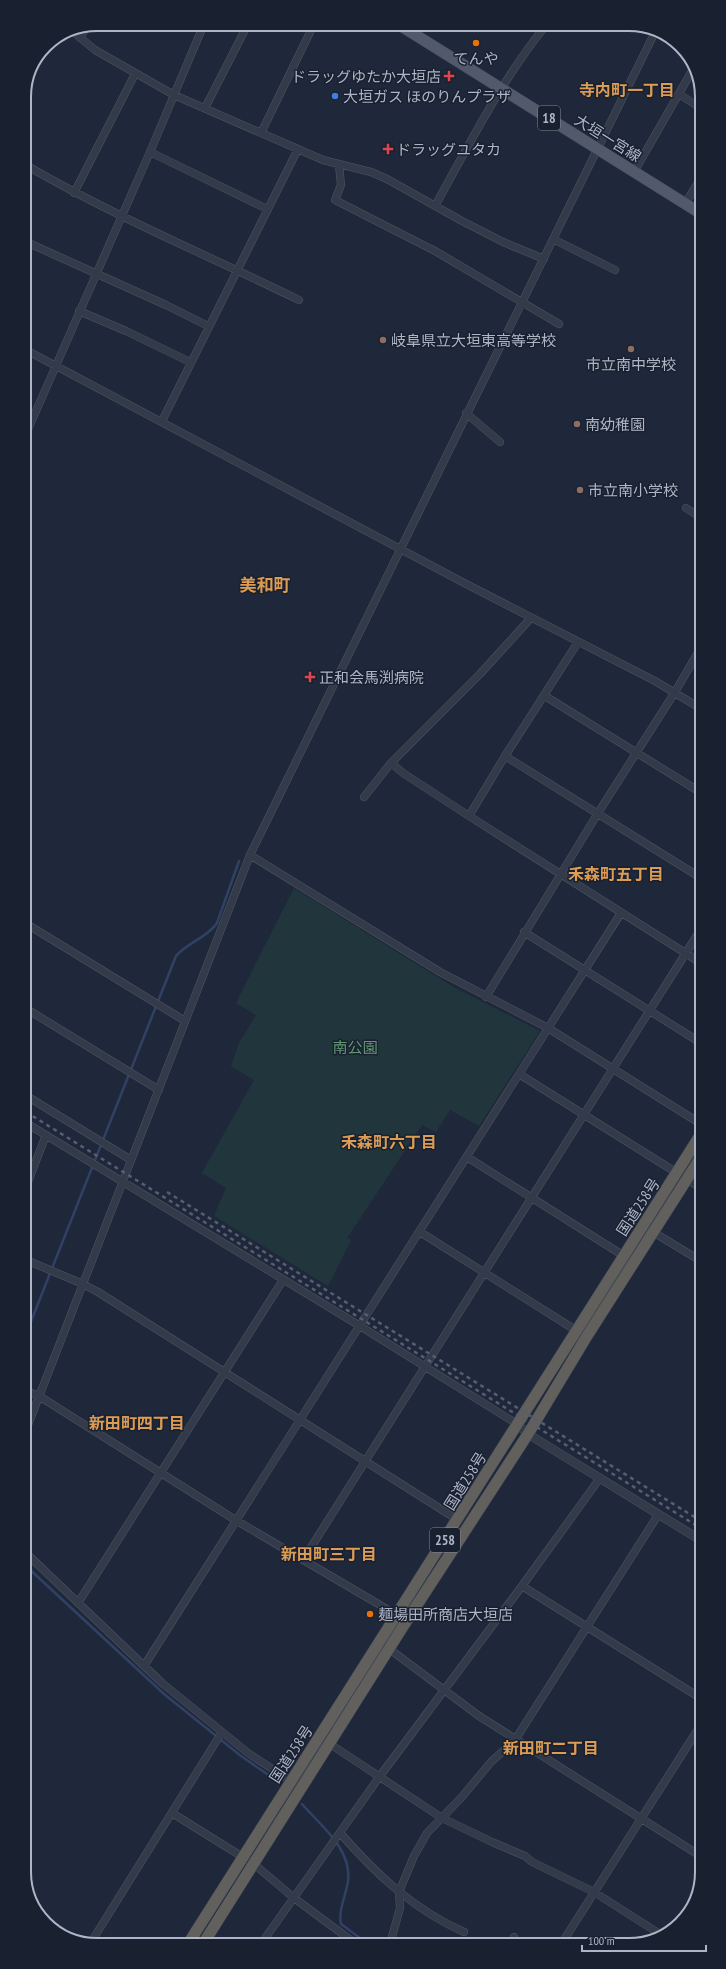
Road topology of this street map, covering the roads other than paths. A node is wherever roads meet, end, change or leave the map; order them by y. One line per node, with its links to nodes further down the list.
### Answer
1 (201, 31): 14 (street)
2 (244, 31): 16 (street)
3 (311, 31): 17 (street)
4 (412, 31): 12 (main road, 大垣一宮線 / 18)
5 (541, 31): 12 (street)
6 (83, 33): 9 (street)
7 (77, 35): 9 (street)
8 (654, 36): 19 (street)
9 (80, 38): 10 (street)
10 (135, 74): 14 (street); 25 (street)
11 (690, 74): 13 (street)
12 (501, 89): 19 (main road, 大垣一宮線 / 18); 27 (street)
13 (679, 94): 15 (street); 23 (street)
14 (174, 96): 16 (street); 20 (street)
15 (695, 103)
16 (205, 108): 17 (street)
17 (261, 132): 18 (street)
18 (298, 149): 21 (street); 28 (street)
19 (598, 149): 23 (main road, 大垣一宮線 / 18); 31 (street)
20 (150, 152): 28 (street); 30 (street)
21 (339, 165): 27 (street); 38 (street)
22 (31, 168): 25 (street)
23 (634, 172): 26 (main road, 大垣一宮線 / 18)
24 (695, 188): 26 (street)
25 (74, 193): 30 (street)
26 (685, 204): 29 (main road, 大垣一宮線 / 18)
27 (435, 206): 33 (street)
28 (267, 209): 34 (street)
29 (695, 210)
30 (120, 216): 34 (street); 36 (street)
31 (553, 239): 33 (street); 35 (street)
32 (31, 244): 36 (street)
33 (544, 258): 38 (street)
34 (236, 270): 37 (street); 41 (street)
35 (615, 270)
36 (96, 272): 39 (street); 41 (street)
37 (299, 300)
38 (522, 303): 40 (street); 45 (street)
39 (79, 311): 43 (street); 44 (street)
40 (559, 324)
41 (208, 326): 43 (street)
42 (31, 353): 44 (street)
43 (190, 362): 46 (street)
44 (55, 365): 46 (street); 47 (street)
45 (466, 413): 48 (street); 51 (street)
46 (162, 421): 51 (street)
47 (31, 422)
48 (500, 442)
49 (686, 508): 50 (street)
50 (695, 514)
51 (400, 548): 52 (street); 65 (street)
52 (531, 618): 53 (street); 60 (street)
53 (578, 642): 55 (street); 56 (street)
54 (695, 658): 55 (street)
55 (675, 692): 57 (street); 58 (street)
56 (545, 696): 58 (street); 59 (street)
57 (695, 705)
58 (637, 753): 61 (street); 63 (street)
59 (505, 756): 63 (street); 64 (street)
60 (391, 763): 62 (street); 64 (street)
61 (695, 789)
62 (364, 797)
63 (598, 813): 66 (street); 67 (street)
64 (469, 816): 67 (street)
65 (250, 855): 75 (street); 78 (street)
66 (695, 874)
67 (560, 875): 68 (street); 70 (street)
68 (621, 913): 72 (street); 74 (street)
69 (31, 927): 78 (street)
70 (524, 932): 74 (street); 75 (street)
71 (695, 939): 72 (street)
72 (686, 953): 73 (street); 77 (street)
73 (695, 959)
74 (585, 971): 77 (street); 79 (street)
75 (486, 997): 79 (street)
76 (31, 1012): 83 (street)
77 (650, 1012): 80 (street); 81 (street)
78 (185, 1021): 83 (street)
79 (548, 1028): 81 (street); 82 (street)
80 (695, 1039)
81 (613, 1069): 85 (street); 86 (street)
82 (519, 1074): 85 (street); 90 (street)
83 (159, 1090): 91 (street)
84 (31, 1098): 91 (street)
85 (583, 1115): 94 (street); 97 (street)
86 (695, 1120)
87 (31, 1126): 88 (street)
88 (46, 1136): 93 (street); 95 (street)
89 (695, 1148): 94 (highway, 国道258号 / 258)
90 (467, 1158): 97 (street); 98 (street)
91 (131, 1160): 95 (street)
92 (695, 1163): 94 (highway, 国道258号 / 258)
93 (31, 1174)
94 (682, 1177): 96 (street); 99 (highway, 国道258号 / 258); 100 (highway, 国道258号 / 258)
95 (122, 1182): 104 (street); 105 (street)
96 (695, 1185)
97 (531, 1198): 100 (street); 103 (street)
98 (420, 1232): 103 (street); 106 (street)
99 (653, 1232): 101 (street); 115 (highway, 国道258号 / 258)
100 (624, 1256): 107 (highway, 国道258号 / 258)
101 (695, 1257)
102 (31, 1262): 105 (street)
103 (484, 1273): 107 (street); 108 (street)
104 (283, 1280): 106 (street); 109 (street)
105 (83, 1284): 109 (street); 111 (street)
106 (360, 1326): 108 (street); 113 (street)
107 (577, 1331): 114 (highway, 国道258号 / 258)
108 (425, 1367): 114 (street); 116 (street)
109 (224, 1372): 113 (street); 117 (street)
110 (31, 1393): 111 (street)
111 (39, 1396): 112 (street); 117 (street)
112 (31, 1417)
113 (301, 1420): 116 (street); 121 (street)
114 (517, 1424): 115 (street); 120 (highway, 国道258号 / 258)
115 (528, 1434): 118 (street); 129 (highway, 国道258号 / 258)
116 (365, 1461): 120 (street); 124 (street)
117 (161, 1472): 121 (street); 126 (street)
118 (600, 1478): 119 (street); 125 (street)
119 (658, 1515): 122 (street); 128 (street)
120 (458, 1520): 127 (highway, 国道258号 / 258)
121 (237, 1521): 124 (street); 130 (street)
122 (695, 1537)
123 (31, 1558): 126 (street)
124 (303, 1560): 127 (street)
125 (522, 1586): 128 (street); 131 (street)
126 (78, 1603): 130 (street)
127 (397, 1615): 129 (highway, 国道258号 / 258)
128 (587, 1626): 132 (street); 135 (street)
129 (385, 1645): 131 (street); 136 (highway, 国道258号 / 258); 138 (highway, 国道258号 / 258)
130 (144, 1666): 133 (street)
131 (444, 1690): 135 (street); 137 (street)
132 (695, 1695)
133 (222, 1732): 138 (street); 139 (street)
134 (695, 1734): 141 (street)
135 (515, 1740): 140 (street); 141 (street)
136 (330, 1744): 137 (street); 145 (highway, 国道258号 / 258)
137 (380, 1776): 140 (street); 142 (street)
138 (291, 1781): 144 (highway, 国道258号 / 258)
139 (172, 1813): 144 (street); 151 (street)
140 (442, 1818): 146 (street); 147 (street)
141 (640, 1819): 143 (street); 147 (street)
142 (341, 1834): 146 (street); 148 (street)
143 (695, 1853)
144 (243, 1857): 145 (street); 152 (highway, 国道258号 / 258)
145 (254, 1864): 148 (street); 153 (highway, 国道258号 / 258)
146 (399, 1892): 149 (street); 156 (street)
147 (594, 1892): 150 (street); 157 (street)
148 (294, 1898): 154 (street); 155 (street)
149 (464, 1932)
150 (656, 1932)
151 (94, 1938)
152 (192, 1938)
153 (207, 1938)
154 (265, 1938)
155 (348, 1938)
156 (392, 1938)
157 (565, 1938)

